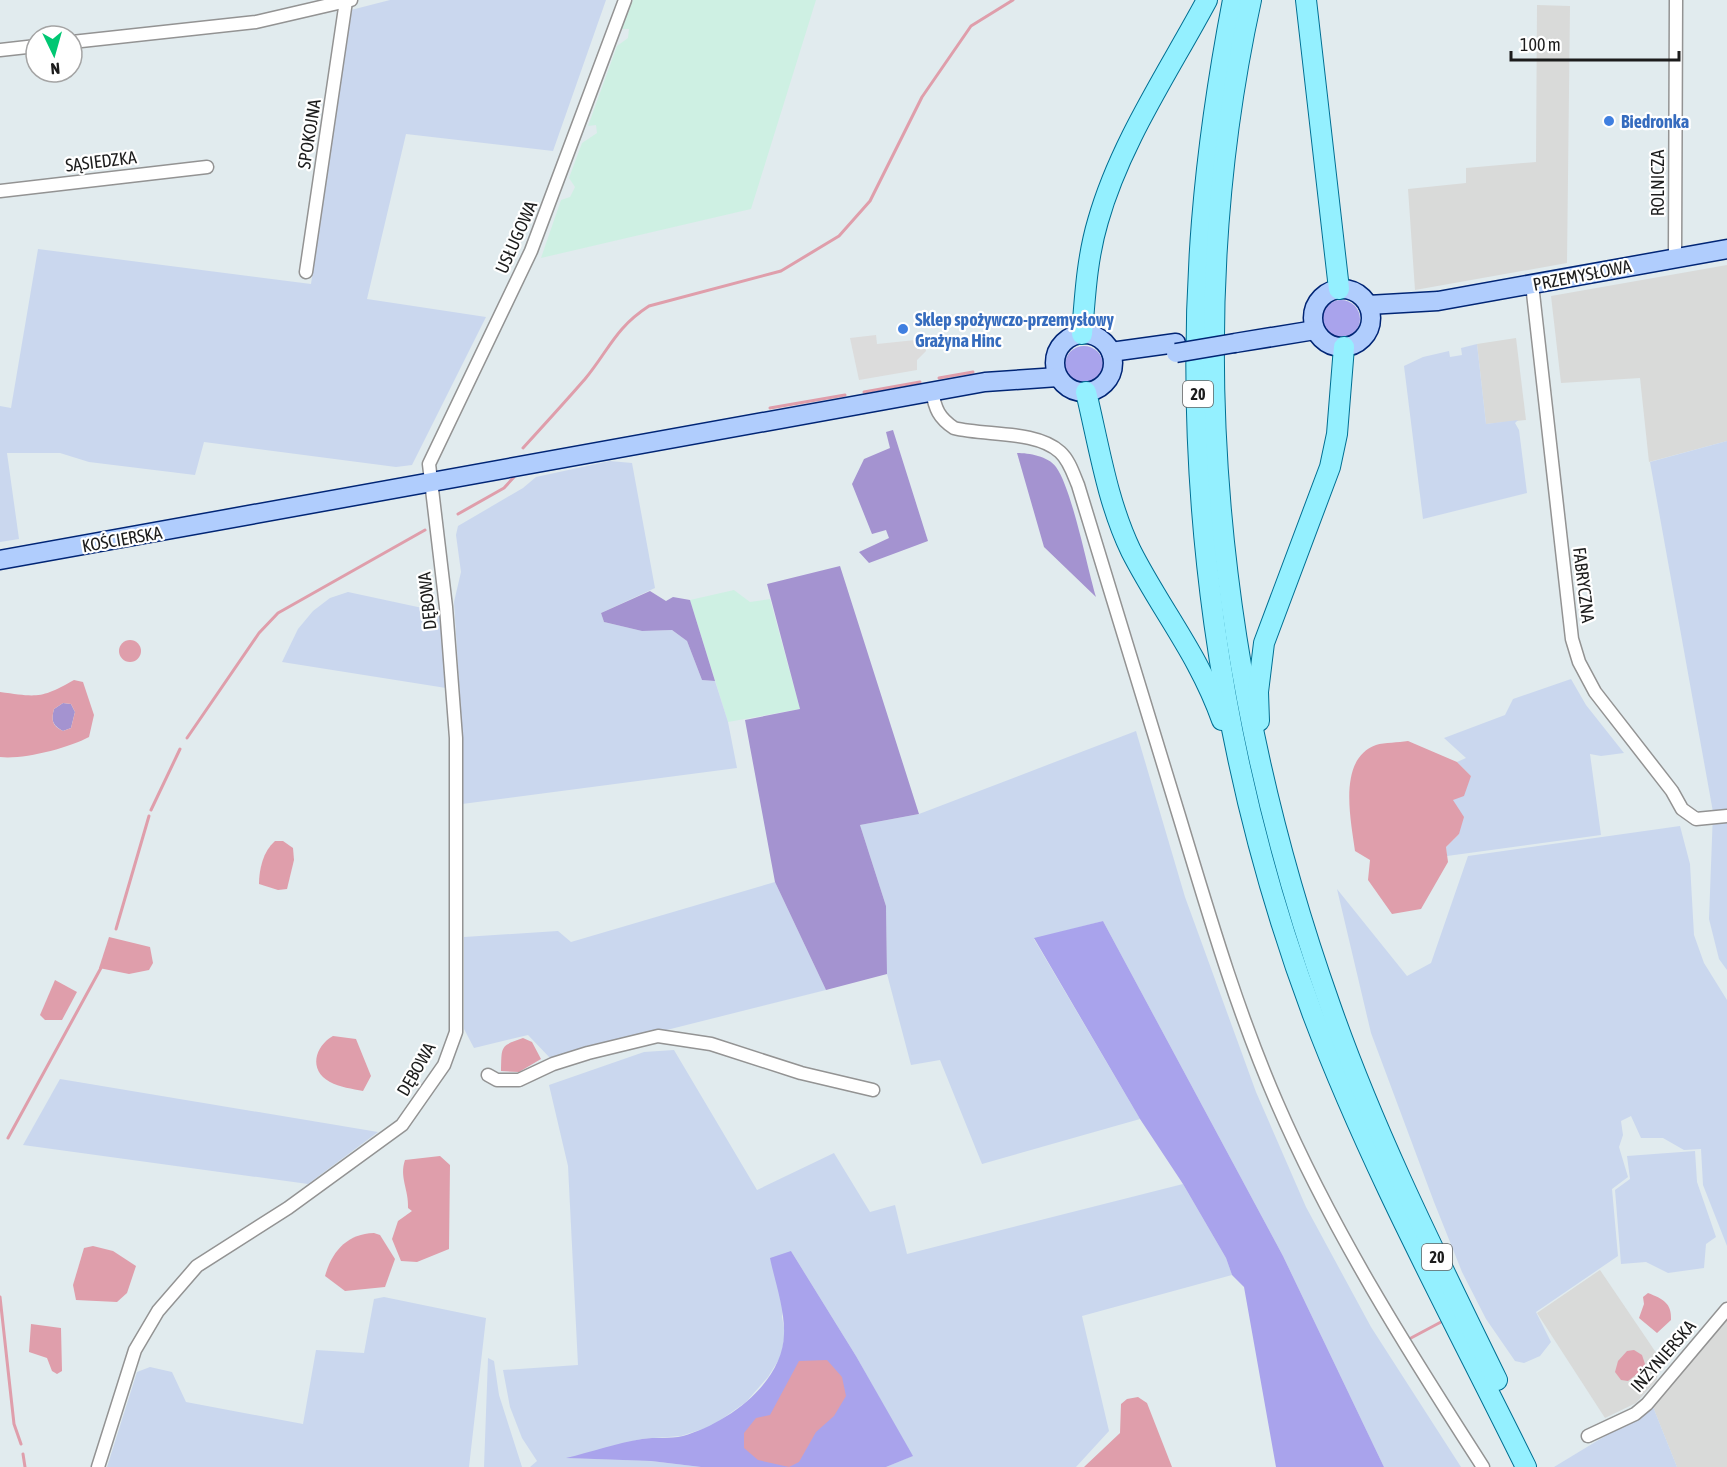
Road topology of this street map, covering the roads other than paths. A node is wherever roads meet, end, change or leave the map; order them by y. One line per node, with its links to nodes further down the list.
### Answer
1 (625, 0): 26 (street, USŁUGOWA)
2 (1207, 0): 20 (main road)
3 (1233, 0): 28 (main road, 20)
4 (1251, 0): 28 (main road, 20)
5 (1306, 0): 17 (main road)
6 (1676, 0): 14 (street, ROLNICZA)
7 (349, 1): 8 (street); 15 (street, SPOKOJNA)
8 (84, 41)
9 (24, 47): 10 (street)
10 (0, 50)
11 (207, 167): 12 (street, SĄSIEDZKA)
12 (0, 191)
13 (1727, 249): 14 (main road, PRZEMYSŁOWA)
14 (1675, 258): 16 (main road, PRZEMYSŁOWA)
15 (306, 272)
16 (1532, 284): 18 (main road, PRZEMYSŁOWA); 29 (street, FABRYCZNA)
17 (1339, 289): 18 (main road); 19 (main road)
18 (1369, 314): 21 (main road)
19 (1314, 322): 21 (main road); 22 (main road)
20 (1082, 334): 22 (main road); 23 (main road)
21 (1344, 347): 28 (main road)
22 (1112, 359): 25 (main road)
23 (1057, 369): 24 (main road); 25 (main road)
24 (932, 391): 26 (main road, KOŚCIERSKA); 35 (street)
25 (1086, 392): 28 (main road)
26 (433, 481): 27 (main road, KOŚCIERSKA); 34 (street, DĘBOWA)
27 (0, 560)
28 (1254, 781): 36 (main road, 20); 37 (main road, 20)
29 (1727, 816)
30 (488, 1075): 31 (street)
31 (873, 1090)
32 (1727, 1309): 33 (street, INŻYNIERSKA)
33 (1588, 1436)
34 (98, 1467)
35 (1483, 1467)
36 (1526, 1467)
37 (1539, 1467)

